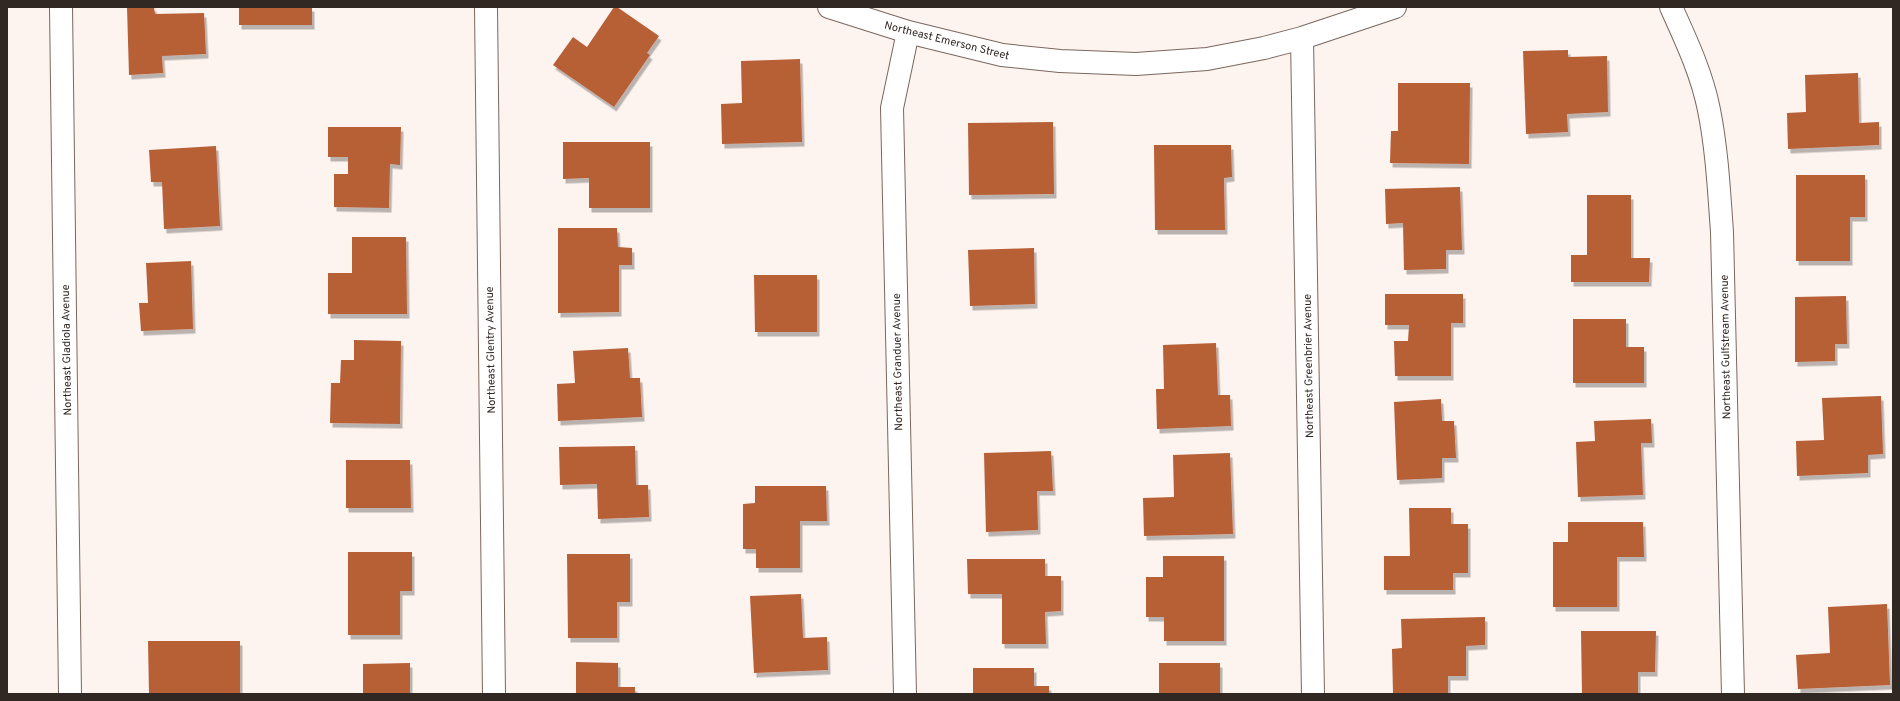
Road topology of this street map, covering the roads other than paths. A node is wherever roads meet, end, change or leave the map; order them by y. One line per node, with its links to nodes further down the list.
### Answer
1 (62, 7): 8 (street, Northeast Gladiola Avenue)
2 (486, 7): 9 (street, Northeast Glentry Avenue)
3 (829, 7): 6 (street, Northeast Emerson Street)
4 (1395, 7): 7 (street, Northeast Emerson Street)
5 (1671, 7): 12 (street, Northeast Gulfstream Avenue)
6 (908, 32): 7 (street, Northeast Emerson Street); 10 (street, Northeast Granduer Avenue)
7 (1302, 38): 11 (street, Northeast Greenbrier Avenue)
8 (70, 694)
9 (494, 694)
10 (905, 694)
11 (1313, 694)
12 (1733, 694)

